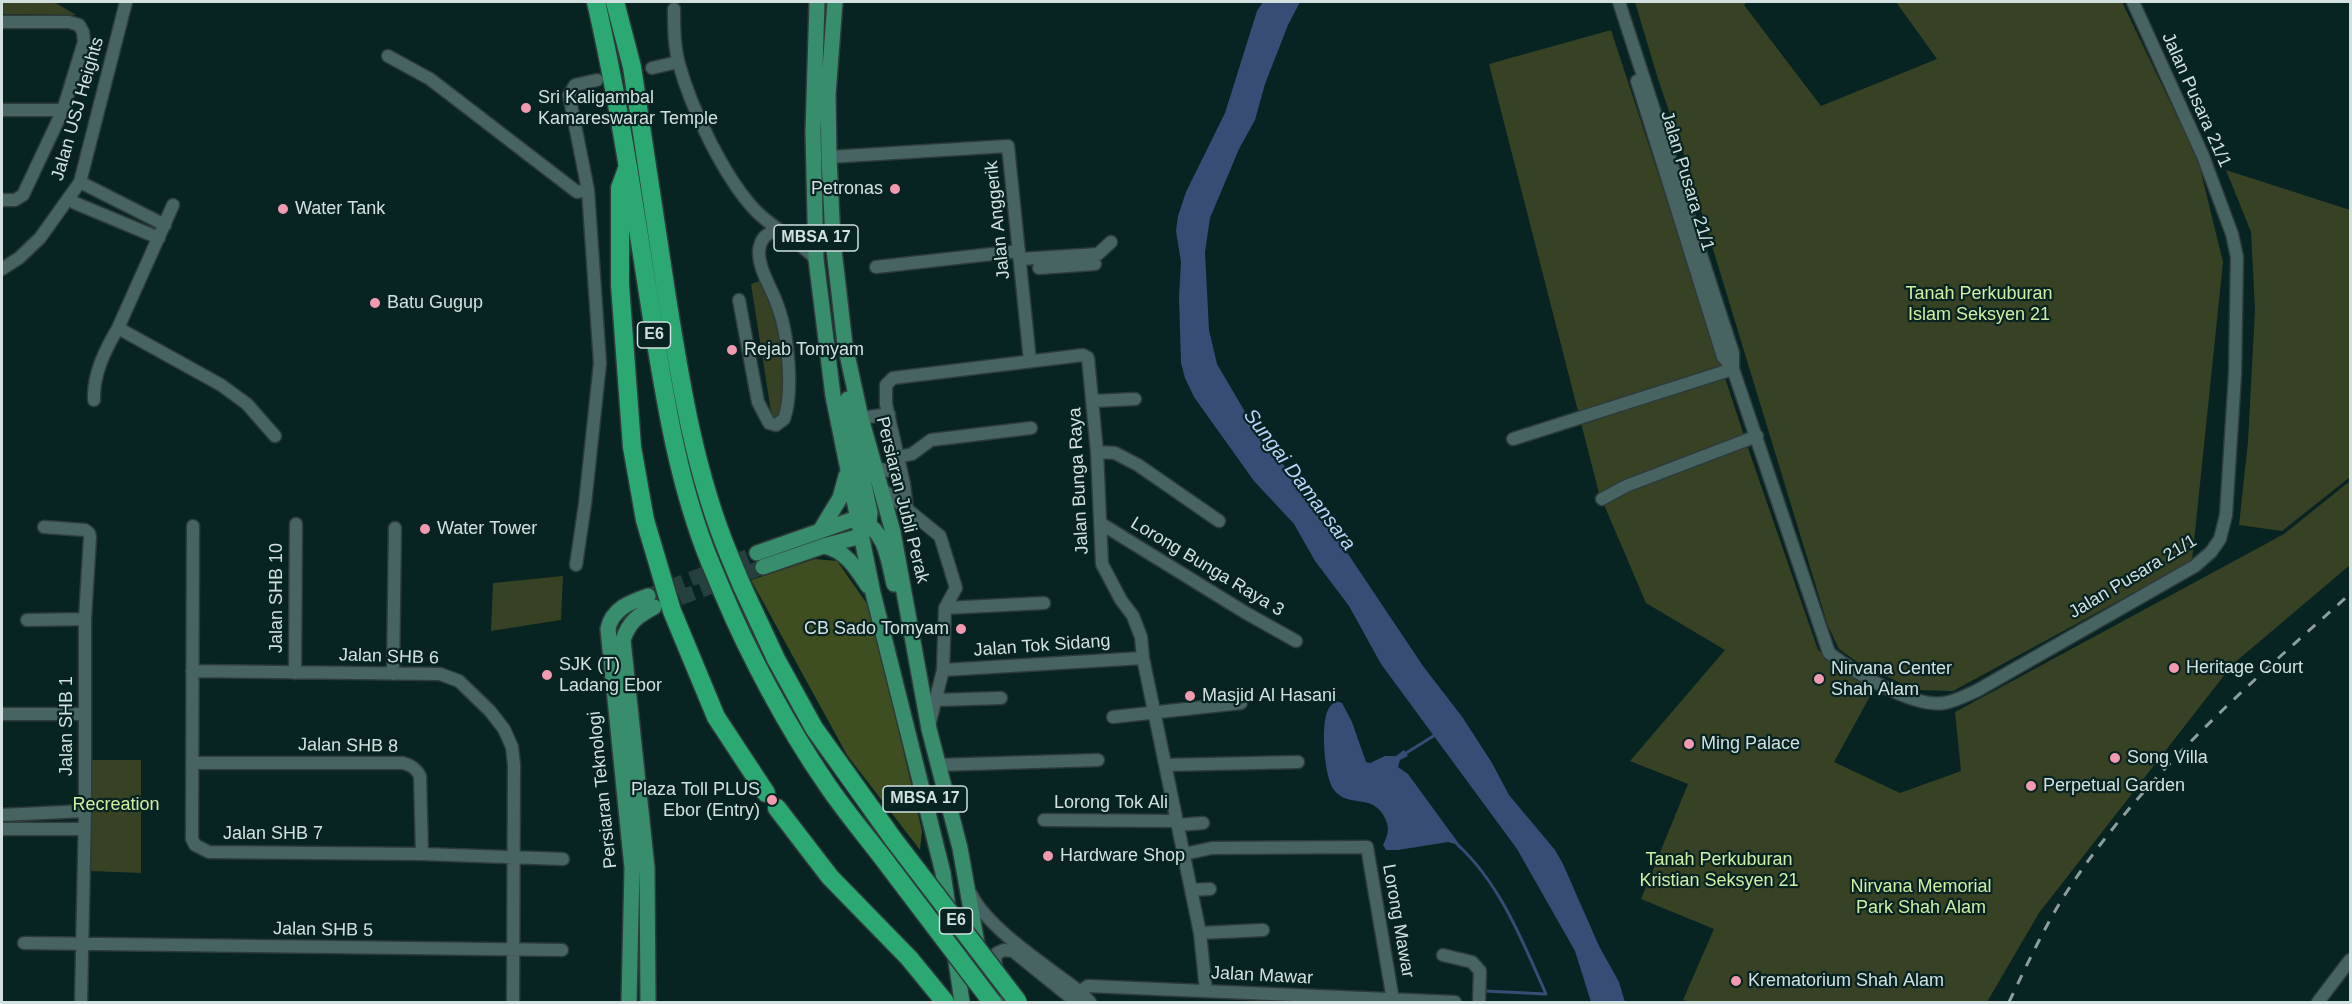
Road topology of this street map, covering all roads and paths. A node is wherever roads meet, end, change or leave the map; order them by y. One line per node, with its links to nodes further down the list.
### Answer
1 (126, 2): 19 (street, Jalan USJ Heights)
2 (596, 2): 18 (highway, E6)
3 (615, 2): 128 (highway, E6, bridge)
4 (817, 2): 29 (main road, MBSA 17)
5 (835, 2): 17 (main road, Persiaran Jubli Perak / MBSA 17)
6 (1611, 2): 39 (street, Jalan Pusara 21/1)
7 (1619, 2): 39 (street, Jalan Pusara 21/1)
8 (2133, 2): 47 (street, Jalan Pusara 21/1)
9 (674, 9): 12 (street)
10 (2, 22): 16 (street)
11 (388, 56): 20 (street)
12 (678, 62): 13 (street); 25 (street)
13 (652, 68)
14 (597, 80): 20 (street)
15 (2, 110): 16 (street)
16 (63, 110): 22 (street)
17 (829, 157): 28 (street, Jalan Anggerik); 37 (main road, Persiaran Jubli Perak / MBSA 17)
18 (628, 166): 123 (highway); 126 (highway, E6, bridge)
19 (80, 183): 21 (street, Jalan USJ Heights); 24 (street)
20 (588, 190): 66 (street)
21 (70, 199): 26 (street); 34 (street, Jalan USJ Heights)
22 (2, 200)
23 (173, 205): 24 (street)
24 (165, 225): 26 (street)
25 (778, 229): 29 (street); 35 (street)
26 (159, 238): 36 (street)
27 (1111, 242): 30 (street)
28 (1020, 255): 30 (street); 32 (street); 38 (street, Jalan Anggerik)
29 (816, 260): 52 (main road, MBSA 17)
30 (1054, 262): 31 (street); 33 (street)
31 (1095, 264)
32 (876, 267)
33 (1039, 268)
34 (2, 269)
35 (739, 300)
36 (118, 328): 41 (street); 46 (street)
37 (844, 345): 44 (main road, Persiaran Jubli Perak / MBSA 17); 62 (main road)
38 (1030, 361): 42 (street, Jalan Bunga Raya); 43 (street, Jalan Bunga Raya)
39 (1733, 369): 47 (street, Jalan Pusara 21/1); 48 (street)
40 (1135, 399): 42 (street)
41 (94, 400)
42 (1093, 401): 49 (street, Jalan Bunga Raya)
43 (889, 414): 44 (street); 50 (street, Jalan Bunga Raya)
44 (861, 418): 51 (main road, Persiaran Jubli Perak / MBSA 17)
45 (1031, 429): 50 (street)
46 (275, 436)
47 (1757, 436): 55 (street)
48 (1513, 439)
49 (1097, 452): 57 (street); 58 (street, Jalan Bunga Raya)
50 (898, 457): 53 (street, Jalan Bunga Raya)
51 (876, 468): 53 (street); 54 (main road, Persiaran Jubli Perak / MBSA 17)
52 (847, 473): 62 (main road, MBSA 17); 64 (main road)
53 (902, 473): 56 (street, Jalan Bunga Raya)
54 (882, 489): 56 (street); 72 (main road, Persiaran Jubli Perak / MBSA 17)
55 (1602, 500)
56 (906, 509): 69 (street)
57 (1219, 521)
58 (1100, 523): 73 (street, Lorong Bunga Raya 3); 74 (street, Jalan Bunga Raya)
59 (296, 524): 77 (street, Jalan SHB 10)
60 (44, 526): 70 (street, Jalan SHB 1)
61 (193, 526): 76 (street, Jalan SHB 7)
62 (862, 526): 64 (main road); 65 (main road); 67 (main road, MBSA 17); 72 (main road)
63 (395, 528): 78 (street)
64 (820, 531): 65 (main road)
65 (824, 546): 67 (main road)
66 (576, 565)
67 (873, 593): 124 (main road, MBSA 17)
68 (1044, 603): 69 (street)
69 (945, 608): 75 (street)
70 (85, 619): 71 (street); 84 (street, Jalan SHB 1)
71 (27, 620)
72 (911, 625): 86 (main road, Persiaran Jubli Perak / MBSA 17)
73 (1296, 641)
74 (1143, 658): 75 (street, Jalan Tok Sidang); 82 (street, Jalan Bunga Raya)
75 (943, 670): 80 (street)
76 (192, 671): 77 (street, Jalan SHB 6); 89 (street, Jalan SHB 7)
77 (295, 673): 78 (street, Jalan SHB 6)
78 (393, 674): 103 (street, Jalan SHB 6)
79 (1001, 698): 80 (street)
80 (936, 700): 86 (street)
81 (1241, 703): 82 (street)
82 (1154, 712): 85 (street); 91 (street, Jalan Bunga Raya)
83 (2, 714): 84 (street)
84 (85, 714): 92 (street, Jalan SHB 1)
85 (1113, 717)
86 (929, 729): 90 (main road, Persiaran Jubli Perak / MBSA 17)
87 (1098, 760): 90 (street)
88 (1298, 762): 91 (street)
89 (192, 763): 101 (street, Jalan SHB 7); 101 (street, Jalan SHB 8)
90 (937, 765): 105 (main road, Persiaran Jubli Perak / MBSA 17)
91 (1165, 765): 96 (street, Jalan Bunga Raya)
92 (85, 812): 93 (street); 99 (street, Jalan SHB 1)
93 (46, 813): 94 (street); 100 (street)
94 (2, 814)
95 (1044, 820): 96 (street, Lorong Tok Ali)
96 (1177, 823): 97 (street, Lorong Tok Ali); 102 (street, Jalan Bunga Raya)
97 (1203, 823)
98 (2, 829): 100 (street)
99 (84, 829): 100 (street); 111 (street, Jalan SHB 1)
100 (46, 830)
101 (422, 854): 103 (street, Jalan SHB 7)
102 (1184, 854): 107 (street, Jalan Bunga Raya); 118 (street, Lorong Mawar)
103 (515, 857): 104 (street, Jalan SHB 7); 112 (street, Jalan SHB 6)
104 (563, 859)
105 (965, 882): 117 (street); 125 (main road, Persiaran Jubli Perak / MBSA 17)
106 (1210, 889): 107 (street)
107 (1191, 890): 109 (street, Jalan Bunga Raya)
108 (1263, 930): 109 (street)
109 (1200, 933): 116 (street, Jalan Bunga Raya)
110 (24, 943): 111 (street, Jalan SHB 5)
111 (82, 945): 112 (street, Jalan SHB 5); 119 (street, Jalan SHB 1)
112 (513, 950): 113 (street, Jalan SHB 5); 120 (street, Jalan SHB 6)
113 (562, 950)
114 (1443, 955): 131 (street)
115 (2350, 960): 132 (street)
116 (1206, 991): 117 (street, Jalan Mawar); 118 (street, Jalan Mawar)
117 (1076, 997): 127 (street); 129 (street)
118 (1393, 1000): 130 (street, Jalan Mawar)
119 (81, 1002)
120 (513, 1002)
121 (629, 1002): 122 (main road, Persiaran Teknologi)
122 (648, 1002)
123 (945, 1002)
124 (962, 1002)
125 (987, 1002)
126 (992, 1002)
127 (1001, 1002)
128 (1018, 1002)
129 (1090, 1002)
130 (1455, 1002)
131 (1479, 1002)
132 (2318, 1002)

